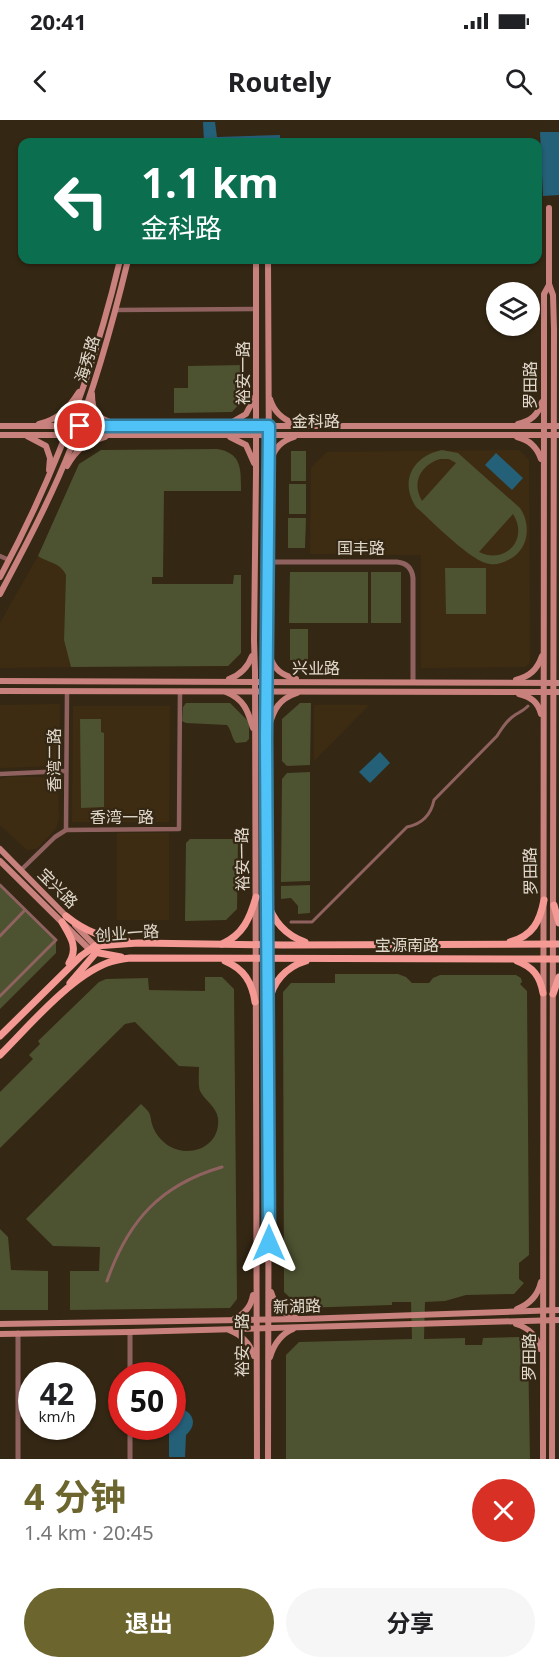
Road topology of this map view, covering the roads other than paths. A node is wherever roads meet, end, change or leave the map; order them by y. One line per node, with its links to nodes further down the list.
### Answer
1 (549, 208): 6 (main road, 罗田路)
2 (119, 264): 9 (main road, 海秀路)
3 (127, 264): 8 (main road, 海秀路)
4 (256, 264): 7 (main road, 裕安一路)
5 (268, 264): 14 (main road, 裕安一路)
6 (549, 284): 11 (main road, 罗田路); 12 (main road, 罗田路)
7 (256, 309): 8 (street); 13 (main road, 裕安一路)
8 (116, 310): 10 (main road, 海秀路)
9 (88, 376): 17 (main road); 18 (main road, 海秀路)
10 (92, 389): 19 (main road, 海秀路); 20 (main road)
11 (553, 392): 15 (main road); 27 (main road, 罗田路)
12 (544, 393): 25 (main road); 26 (main road, 罗田路)
13 (256, 394): 21 (main road); 22 (main road, 裕安一路)
14 (268, 394): 23 (main road, 裕安一路); 24 (main road)
15 (559, 411)
16 (0, 426): 17 (main road, 金科路)
17 (27, 426): 18 (main road, 金科路)
18 (69, 426): 19 (main road, 金科路); 30 (main road, 海秀路)
19 (80, 426): 20 (main road, 金科路); 31 (main road, 海秀路)
20 (126, 426): 21 (main road, 金科路)
21 (225, 426): 22 (main road, 金科路)
22 (256, 426): 23 (main road, 金科路); 34 (main road, 裕安一路)
23 (269, 426): 24 (main road, 金科路); 35 (main road, 裕安一路)
24 (305, 426): 25 (main road, 金科路)
25 (507, 426): 26 (main road, 金科路)
26 (544, 426): 27 (main road, 金科路); 38 (main road, 罗田路)
27 (556, 426): 39 (main road, 罗田路)
28 (0, 435): 29 (main road, 金科路)
29 (24, 435): 30 (main road, 金科路); 45 (main road)
30 (65, 435): 31 (main road, 金科路); 45 (main road, 海秀路)
31 (76, 435): 32 (main road, 金科路); 46 (main road, 海秀路)
32 (111, 435): 33 (main road, 金科路); 46 (main road)
33 (224, 435): 34 (main road, 金科路); 43 (main road)
34 (256, 435): 35 (main road, 金科路); 43 (main road, 裕安一路)
35 (269, 435): 36 (main road, 金科路); 42 (main road, 裕安一路)
36 (303, 435): 37 (main road, 金科路); 42 (main road)
37 (505, 435): 38 (main road, 金科路); 41 (main road)
38 (544, 435): 39 (main road, 金科路); 41 (main road, 罗田路)
39 (556, 435): 44 (main road, 罗田路)
40 (559, 451): 44 (main road)
41 (544, 467): 54 (main road, 罗田路)
42 (269, 469): 49 (main road, 裕安一路)
43 (256, 471): 52 (main road, 裕安一路)
44 (553, 471): 55 (main road, 罗田路)
45 (46, 484): 48 (main road, 海秀路)
46 (55, 484): 51 (main road, 海秀路)
47 (0, 556): 48 (street)
48 (9, 560): 50 (main road, 海秀路)
49 (268, 562): 53 (main road, 裕安一路); 62 (street, 国丰路)
50 (0, 577)
51 (0, 594)
52 (254, 640): 58 (main road); 59 (main road, 裕安一路)
53 (267, 641): 60 (main road, 裕安一路); 61 (main road)
54 (544, 646): 63 (main road); 64 (main road, 罗田路)
55 (553, 646): 56 (main road); 65 (main road, 罗田路)
56 (559, 666)
57 (1, 680): 58 (main road, 兴业路)
58 (219, 681): 59 (main road, 兴业路)
59 (255, 682): 60 (main road, 兴业路); 70 (main road, 裕安一路)
60 (267, 682): 61 (main road, 兴业路); 71 (main road, 裕安一路)
61 (315, 682): 62 (main road, 兴业路)
62 (413, 682): 63 (main road, 兴业路)
63 (507, 683): 64 (main road, 兴业路)
64 (544, 683): 65 (main road, 兴业路); 74 (main road, 罗田路)
65 (556, 683): 75 (main road, 罗田路)
66 (0, 691): 67 (main road, 兴业路)
67 (67, 691): 68 (main road, 兴业路); 82 (street, 香湾二路)
68 (180, 691): 69 (main road, 兴业路); 84 (street, 香湾一路)
69 (220, 691): 70 (main road, 兴业路); 80 (main road)
70 (255, 691): 71 (main road, 兴业路); 80 (main road, 裕安一路)
71 (267, 691): 72 (main road, 兴业路); 81 (main road, 裕安一路)
72 (315, 691): 73 (main road, 兴业路); 81 (main road)
73 (507, 692): 74 (main road, 兴业路); 78 (main road)
74 (544, 692): 75 (main road, 兴业路); 78 (main road, 罗田路)
75 (556, 692): 79 (main road, 罗田路)
76 (559, 705): 79 (main road)
77 (528, 706): 95 (street)
78 (544, 727): 90 (main road, 罗田路)
79 (553, 727): 92 (main road, 罗田路)
80 (255, 736): 89 (main road, 裕安一路)
81 (266, 738): 91 (main road, 裕安一路)
82 (66, 771): 83 (street); 84 (street, 香湾二路)
83 (0, 774)
84 (66, 830): 87 (street)
85 (0, 849): 87 (main road, 宝兴路)
86 (0, 861): 94 (main road, 宝兴路)
87 (21, 870): 94 (main road, 宝兴路)
88 (0, 885): 93 (street)
89 (256, 897): 103 (main road); 104 (main road, 裕安一路)
90 (544, 900): 99 (main road); 101 (main road, 罗田路)
91 (267, 901): 100 (main road); 105 (main road, 裕安一路)
92 (554, 905): 96 (main road); 102 (main road, 罗田路)
93 (25, 910): 97 (street); 119 (street)
94 (64, 919): 98 (main road); 106 (main road, 宝兴路); 115 (main road)
95 (291, 922)
96 (559, 923)
97 (0, 936)
98 (138, 943): 103 (main road, 创业一路); 106 (main road, 创业一路)
99 (502, 943): 100 (main road, 宝源南路); 101 (main road, 宝源南路)
100 (314, 944): 105 (main road, 宝源南路)
101 (544, 944): 102 (main road, 宝源南路); 114 (main road, 罗田路)
102 (556, 944): 108 (main road, 罗田路)
103 (218, 945): 104 (main road, 创业一路)
104 (256, 945): 105 (main road, 宝源南路); 110 (main road, 裕安一路)
105 (268, 945): 111 (main road, 裕安一路)
106 (93, 950): 107 (main road); 115 (main road, 创业一路); 120 (main road)
107 (130, 958): 109 (main road, 创业一路); 120 (main road, 创业一路)
108 (556, 958): 114 (main road, 宝源南路); 118 (main road, 罗田路)
109 (220, 959): 110 (main road, 创业一路); 121 (main road)
110 (256, 959): 111 (main road, 宝源南路); 121 (main road, 裕安一路)
111 (268, 959): 112 (main road, 宝源南路); 122 (main road, 裕安一路)
112 (314, 959): 113 (main road, 宝源南路); 122 (main road)
113 (509, 959): 114 (main road, 宝源南路); 117 (main road)
114 (544, 959): 117 (main road, 罗田路)
115 (62, 974): 123 (main road, 创业一路)
116 (559, 977): 118 (main road)
117 (543, 993): 126 (main road, 罗田路)
118 (553, 994): 127 (main road, 罗田路)
119 (0, 996)
120 (54, 1001): 124 (main road, 创业一路)
121 (255, 1002): 129 (main road, 裕安一路)
122 (268, 1004): 130 (main road, 裕安一路)
123 (0, 1036)
124 (0, 1055)
125 (222, 1167): 128 (street)
126 (543, 1276): 132 (main road, 罗田路); 134 (main road)
127 (553, 1277): 131 (main road); 133 (main road, 罗田路)
128 (107, 1281)
129 (256, 1286): 137 (main road, 裕安一路); 139 (main road)
130 (269, 1287): 135 (main road); 138 (main road, 裕安一路)
131 (559, 1293)
132 (543, 1310): 133 (main road, 新湖路); 134 (main road, 新湖路); 140 (main road, 罗田路)
133 (556, 1310): 141 (main road, 罗田路)
134 (511, 1311): 136 (main road, 新湖路)
135 (302, 1319): 136 (main road, 新湖路); 138 (main road, 新湖路)
136 (321, 1319): 146 (main road)
137 (255, 1320): 138 (main road, 新湖路); 139 (main road, 新湖路); 147 (main road, 裕安一路)
138 (269, 1320): 148 (main road, 裕安一路)
139 (225, 1321): 143 (main road, 新湖路)
140 (543, 1321): 141 (main road, 新湖路); 142 (main road, 新湖路); 156 (main road, 罗田路)
141 (556, 1321): 155 (main road, 罗田路)
142 (509, 1322): 146 (main road, 新湖路); 156 (main road)
143 (94, 1323): 144 (main road, 新湖路); 150 (main road)
144 (0, 1324)
145 (303, 1327): 146 (main road, 新湖路); 148 (main road, 新湖路); 158 (main road)
146 (320, 1327)
147 (255, 1328): 148 (main road, 新湖路); 149 (main road, 新湖路); 159 (main road, 裕安一路)
148 (269, 1328): 158 (main road, 裕安一路)
149 (225, 1329): 151 (main road, 新湖路); 159 (main road)
150 (93, 1332): 151 (main road, 新湖路); 152 (main road, 新湖路)
151 (130, 1332): 157 (street)
152 (18, 1333): 153 (main road, 新湖路); 163 (street)
153 (0, 1334)
154 (559, 1337): 155 (main road)
155 (553, 1351): 161 (main road, 罗田路)
156 (543, 1358): 167 (main road, 罗田路)
157 (130, 1362)
158 (268, 1363): 166 (main road, 裕安一路)
159 (255, 1365): 165 (main road, 裕安一路)
160 (130, 1440): 164 (street)
161 (552, 1451): 162 (street); 168 (main road, 罗田路)
162 (559, 1456)
163 (18, 1459)
164 (130, 1459)
165 (256, 1459)
166 (268, 1459)
167 (543, 1459)
168 (552, 1459)

